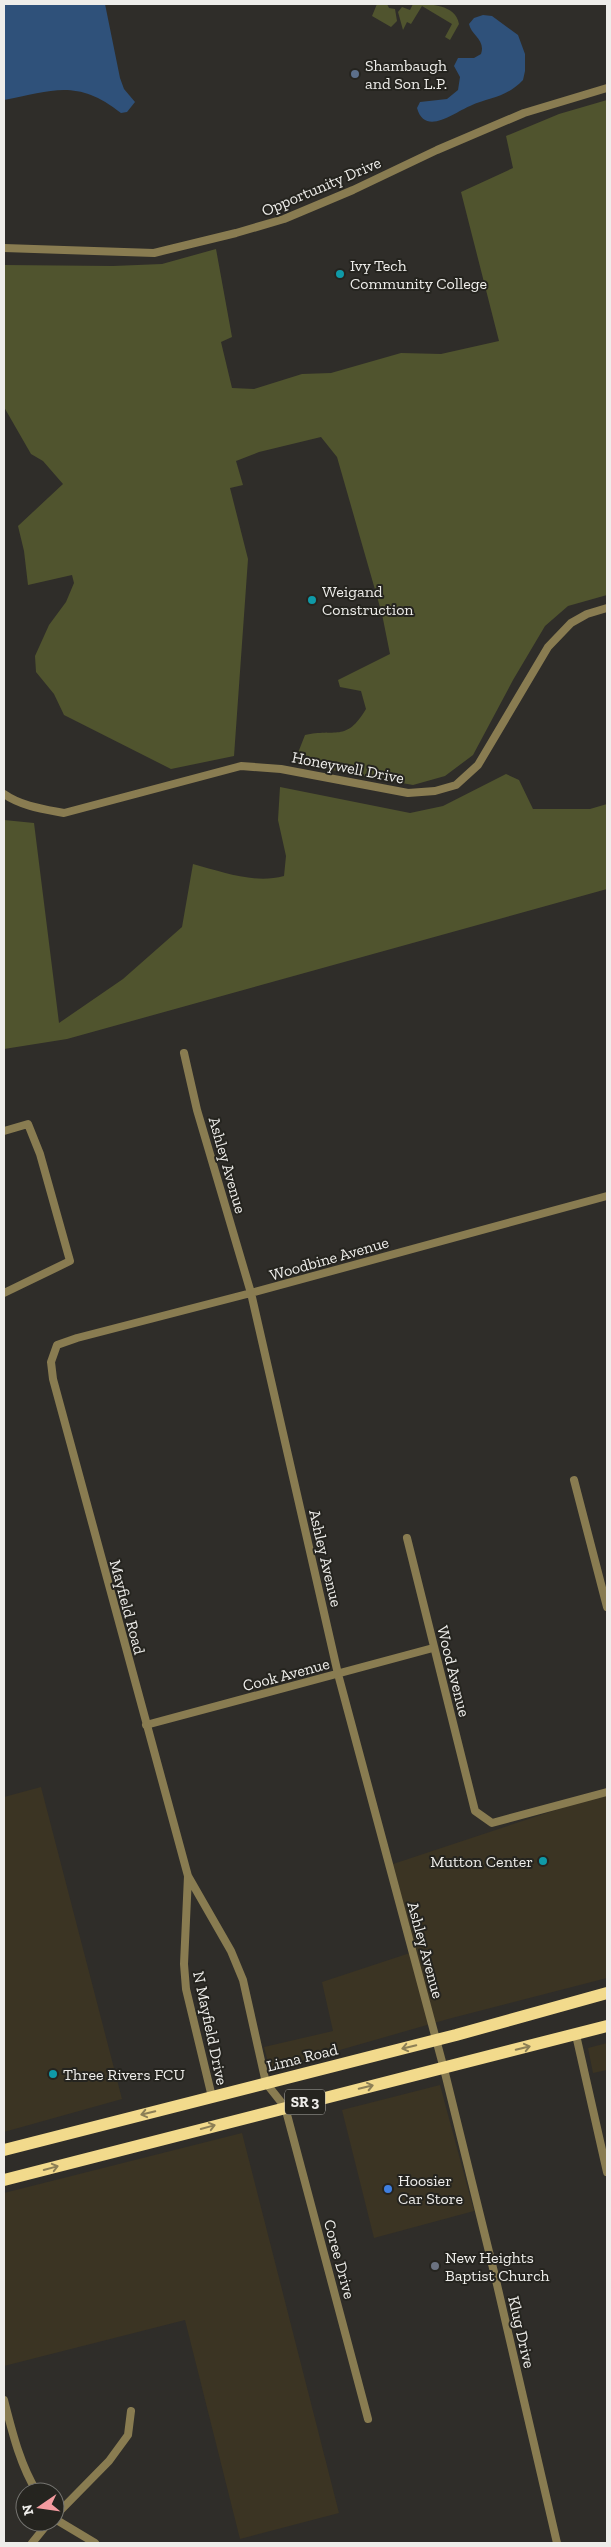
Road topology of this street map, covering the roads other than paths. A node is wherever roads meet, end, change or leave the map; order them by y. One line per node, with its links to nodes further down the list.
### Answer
1 (607, 88): 2 (street, Opportunity Drive)
2 (4, 248)
3 (607, 608): 4 (street, Honeywell Drive)
4 (4, 794)
5 (184, 1053): 9 (street, Ashley Avenue)
6 (4, 1131): 8 (street)
7 (607, 1196): 9 (street, Woodbine Avenue)
8 (4, 1293)
9 (251, 1294): 10 (street, Woodbine Avenue); 15 (street, Ashley Avenue)
10 (57, 1345): 16 (street, Mayfield Road)
11 (574, 1480): 13 (street)
12 (407, 1538): 14 (street, Wood Avenue)
13 (607, 1607)
14 (433, 1648): 15 (street, Cook Avenue); 17 (street, Wood Avenue)
15 (338, 1674): 16 (street, Cook Avenue); 22 (street, Ashley Avenue)
16 (146, 1725): 18 (street, Mayfield Road)
17 (607, 1792)
18 (188, 1876): 24 (street); 25 (street, N Mayfield Drive)
19 (607, 1993): 22 (highway, Lima Road / SR 3)
20 (607, 2026): 21 (highway, SR 3)
21 (576, 2035): 23 (highway, SR 3, one-way to 21); 28 (street)
22 (436, 2040): 23 (street, Ashley Avenue); 24 (highway, Lima Road / SR 3, one-way to 24)
23 (444, 2069): 26 (highway, SR 3, one-way to 23); 39 (street, Klug Drive)
24 (266, 2083): 25 (highway, Lima Road / SR 3); 26 (street)
25 (212, 2097): 27 (highway, Lima Road / SR 3, one-way to 27)
26 (285, 2107): 29 (highway, SR 3, one-way to 26); 32 (street, Coree Drive)
27 (4, 2150)
28 (607, 2172)
29 (4, 2180)
30 (4, 2400): 33 (street)
31 (131, 2411): 34 (street)
32 (368, 2419)
33 (31, 2482)
34 (65, 2506)
35 (65, 2523): 38 (street)
36 (41, 2532): 37 (street)
37 (32, 2543)
38 (96, 2543)
39 (557, 2543)

